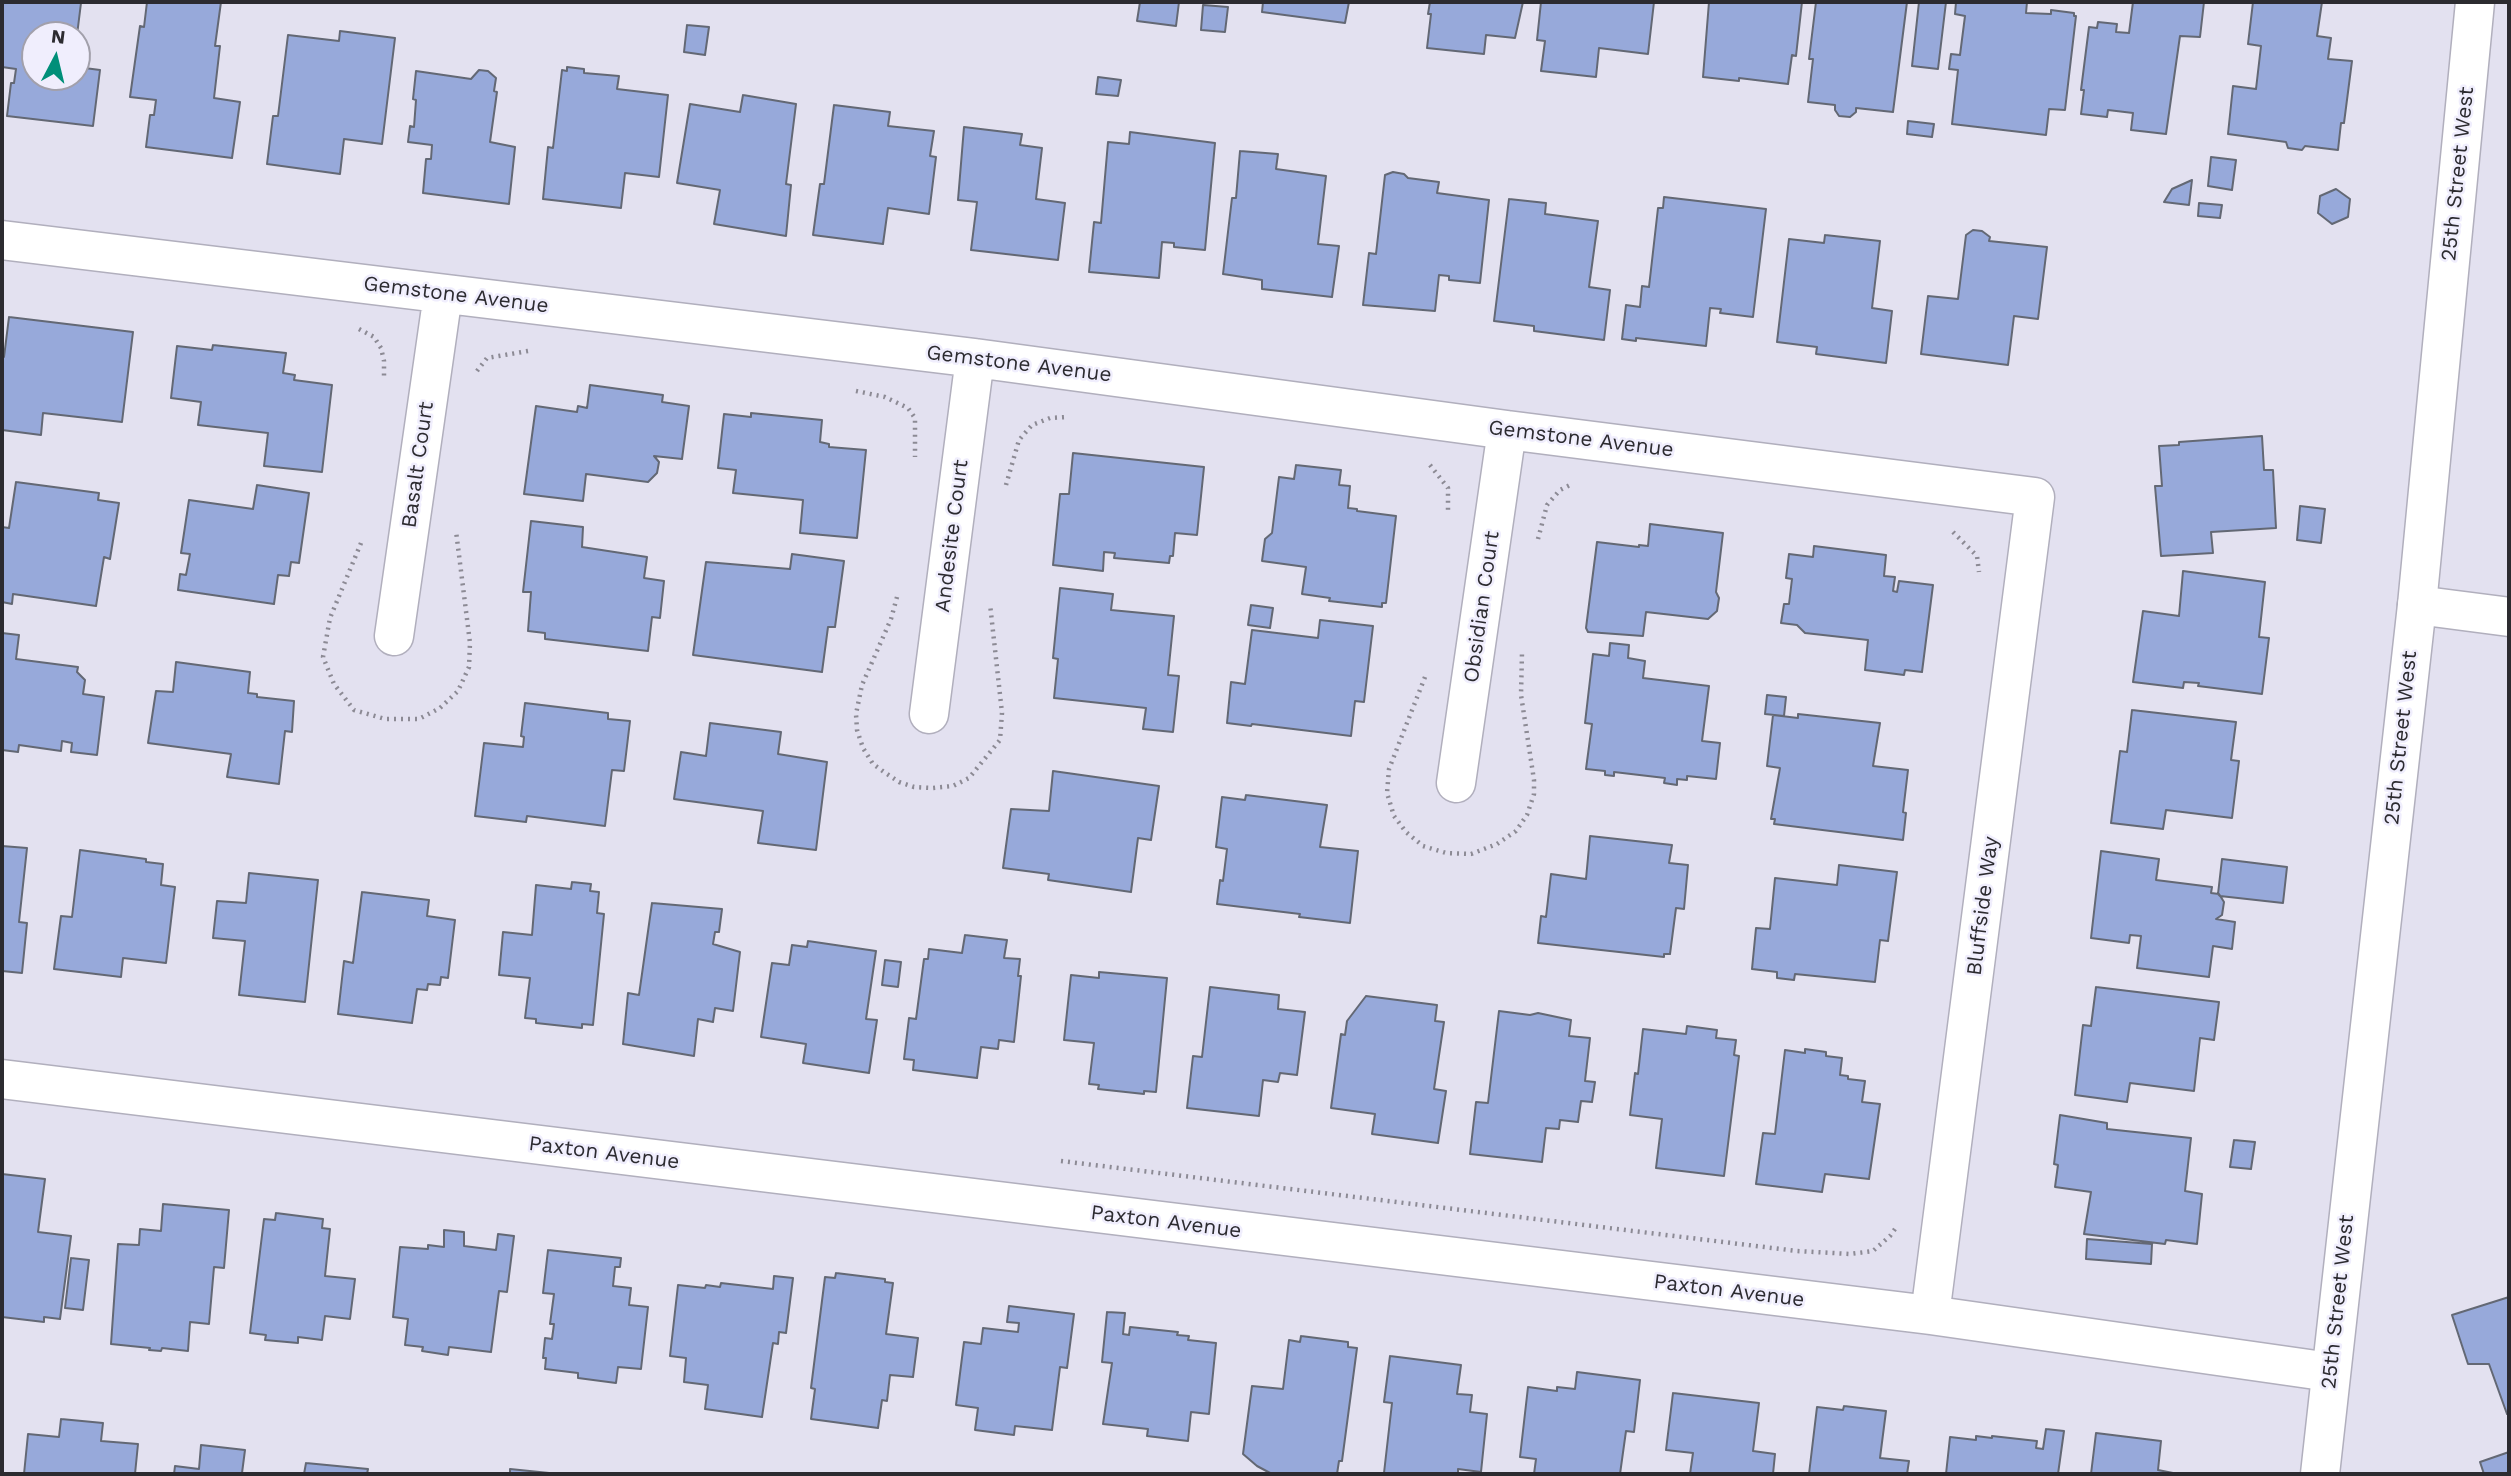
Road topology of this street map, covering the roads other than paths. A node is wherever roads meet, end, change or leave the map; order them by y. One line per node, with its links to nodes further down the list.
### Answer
1 (2475, 2): 7 (street, 25th Street West)
2 (2, 240): 3 (street, Gemstone Avenue)
3 (443, 294): 4 (street, Gemstone Avenue); 9 (street, Basalt Court)
4 (975, 358): 5 (street, Gemstone Avenue); 10 (street, Andesite Court)
5 (1507, 430): 6 (street, Gemstone Avenue); 11 (street, Obsidian Court)
6 (2035, 497): 13 (street, Bluffside Way)
7 (2417, 605): 8 (street); 14 (street, 25th Street West)
8 (2509, 617)
9 (394, 636)
10 (929, 714)
11 (1456, 783)
12 (2, 1079): 13 (street, Paxton Avenue)
13 (1930, 1315): 14 (street, Paxton Avenue)
14 (2330, 1372): 15 (street, 25th Street West)
15 (2320, 1474)

